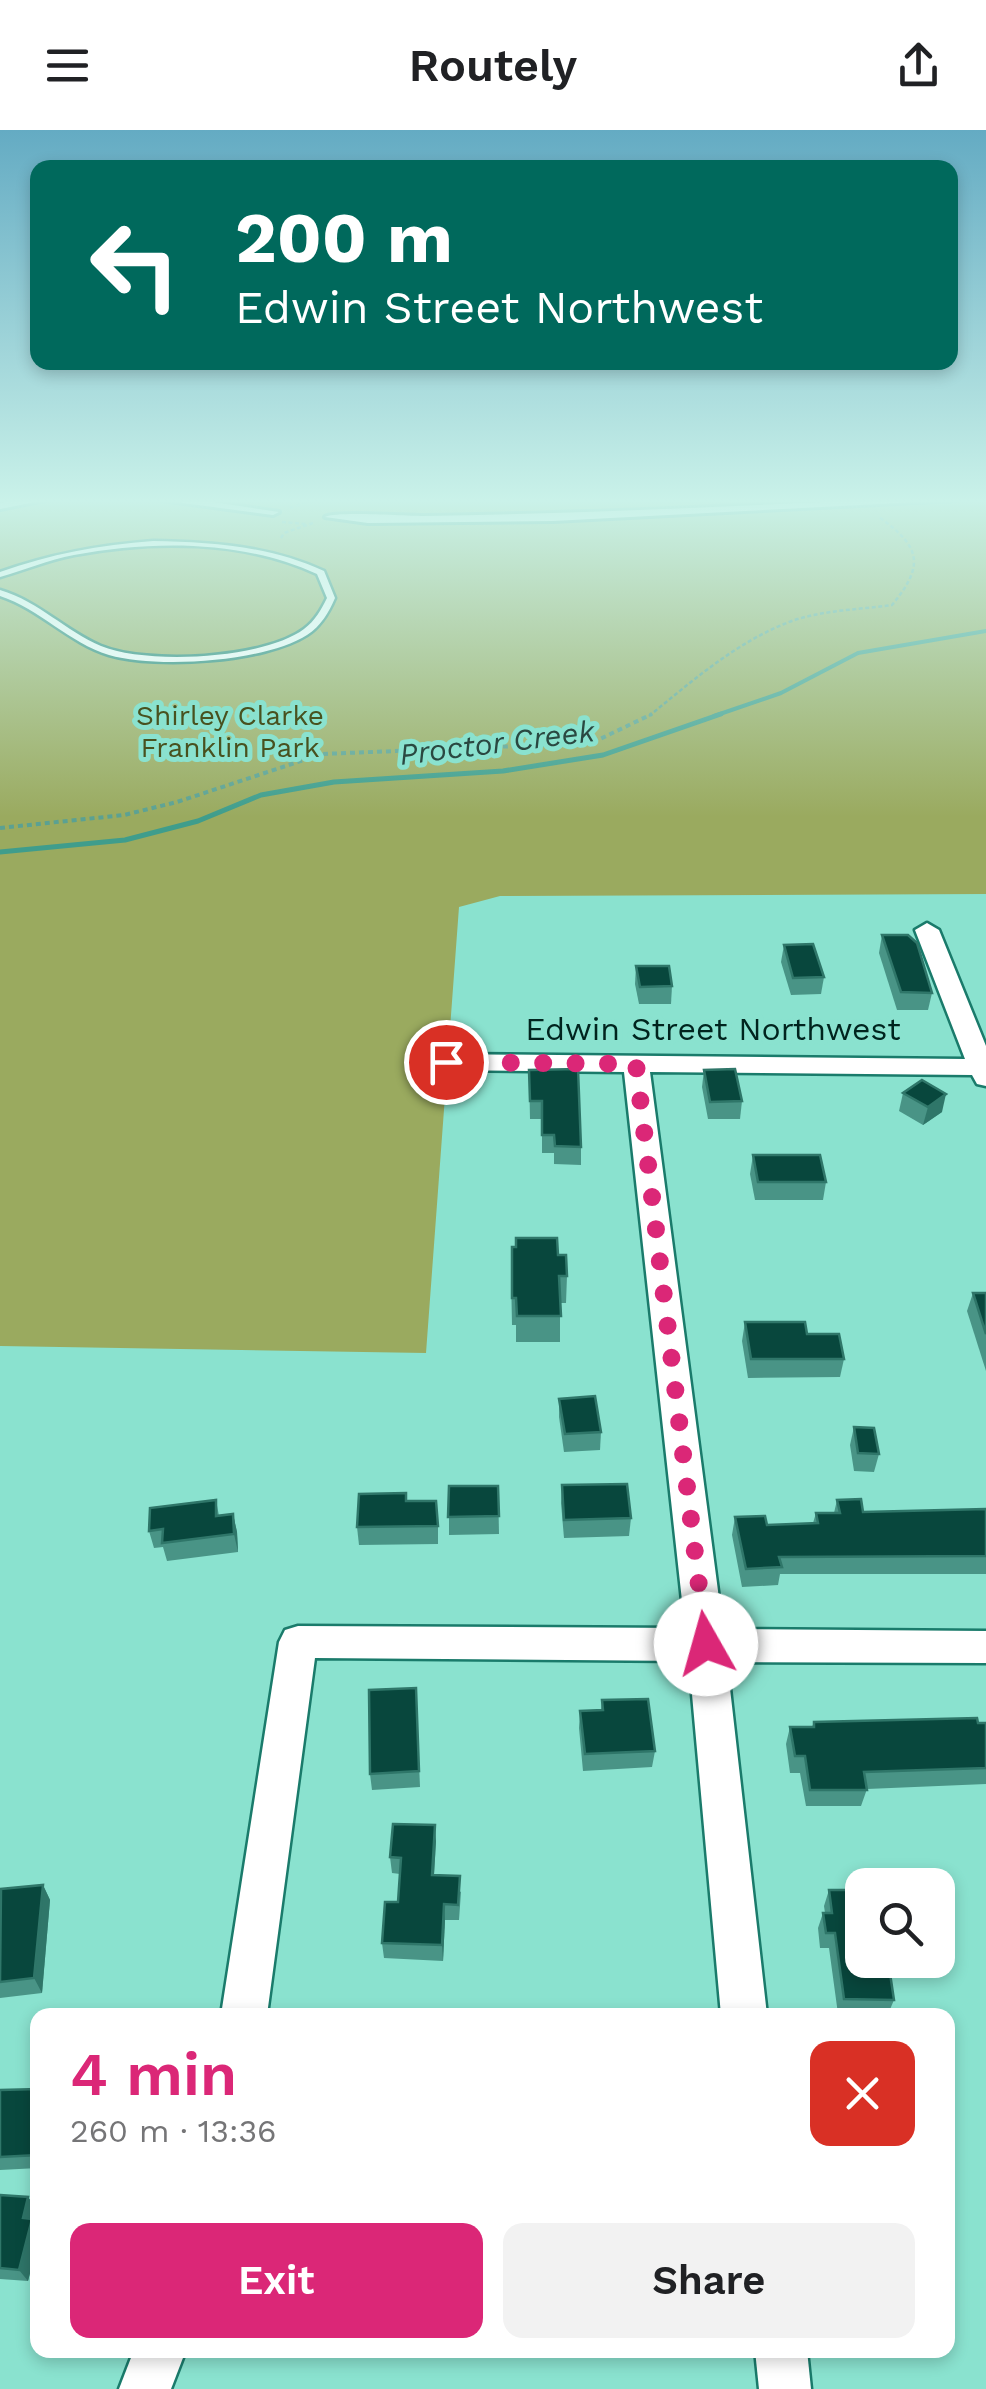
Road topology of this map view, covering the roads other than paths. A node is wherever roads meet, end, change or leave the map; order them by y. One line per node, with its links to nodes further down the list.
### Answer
1 (34, 605): 2 (lane)
2 (327, 605)
3 (927, 930): 6 (street)
4 (446, 1062): 5 (street, Edwin Street Northwest)
5 (636, 1064): 6 (street, Edwin Street Northwest); 7 (street)
6 (983, 1072)
7 (706, 1644): 8 (street); 9 (street); 10 (street)
8 (986, 1647)
9 (245, 2008)
10 (743, 2008)
11 (157, 2358): 13 (street)
12 (782, 2358): 14 (street)
13 (145, 2389)
14 (785, 2389)

